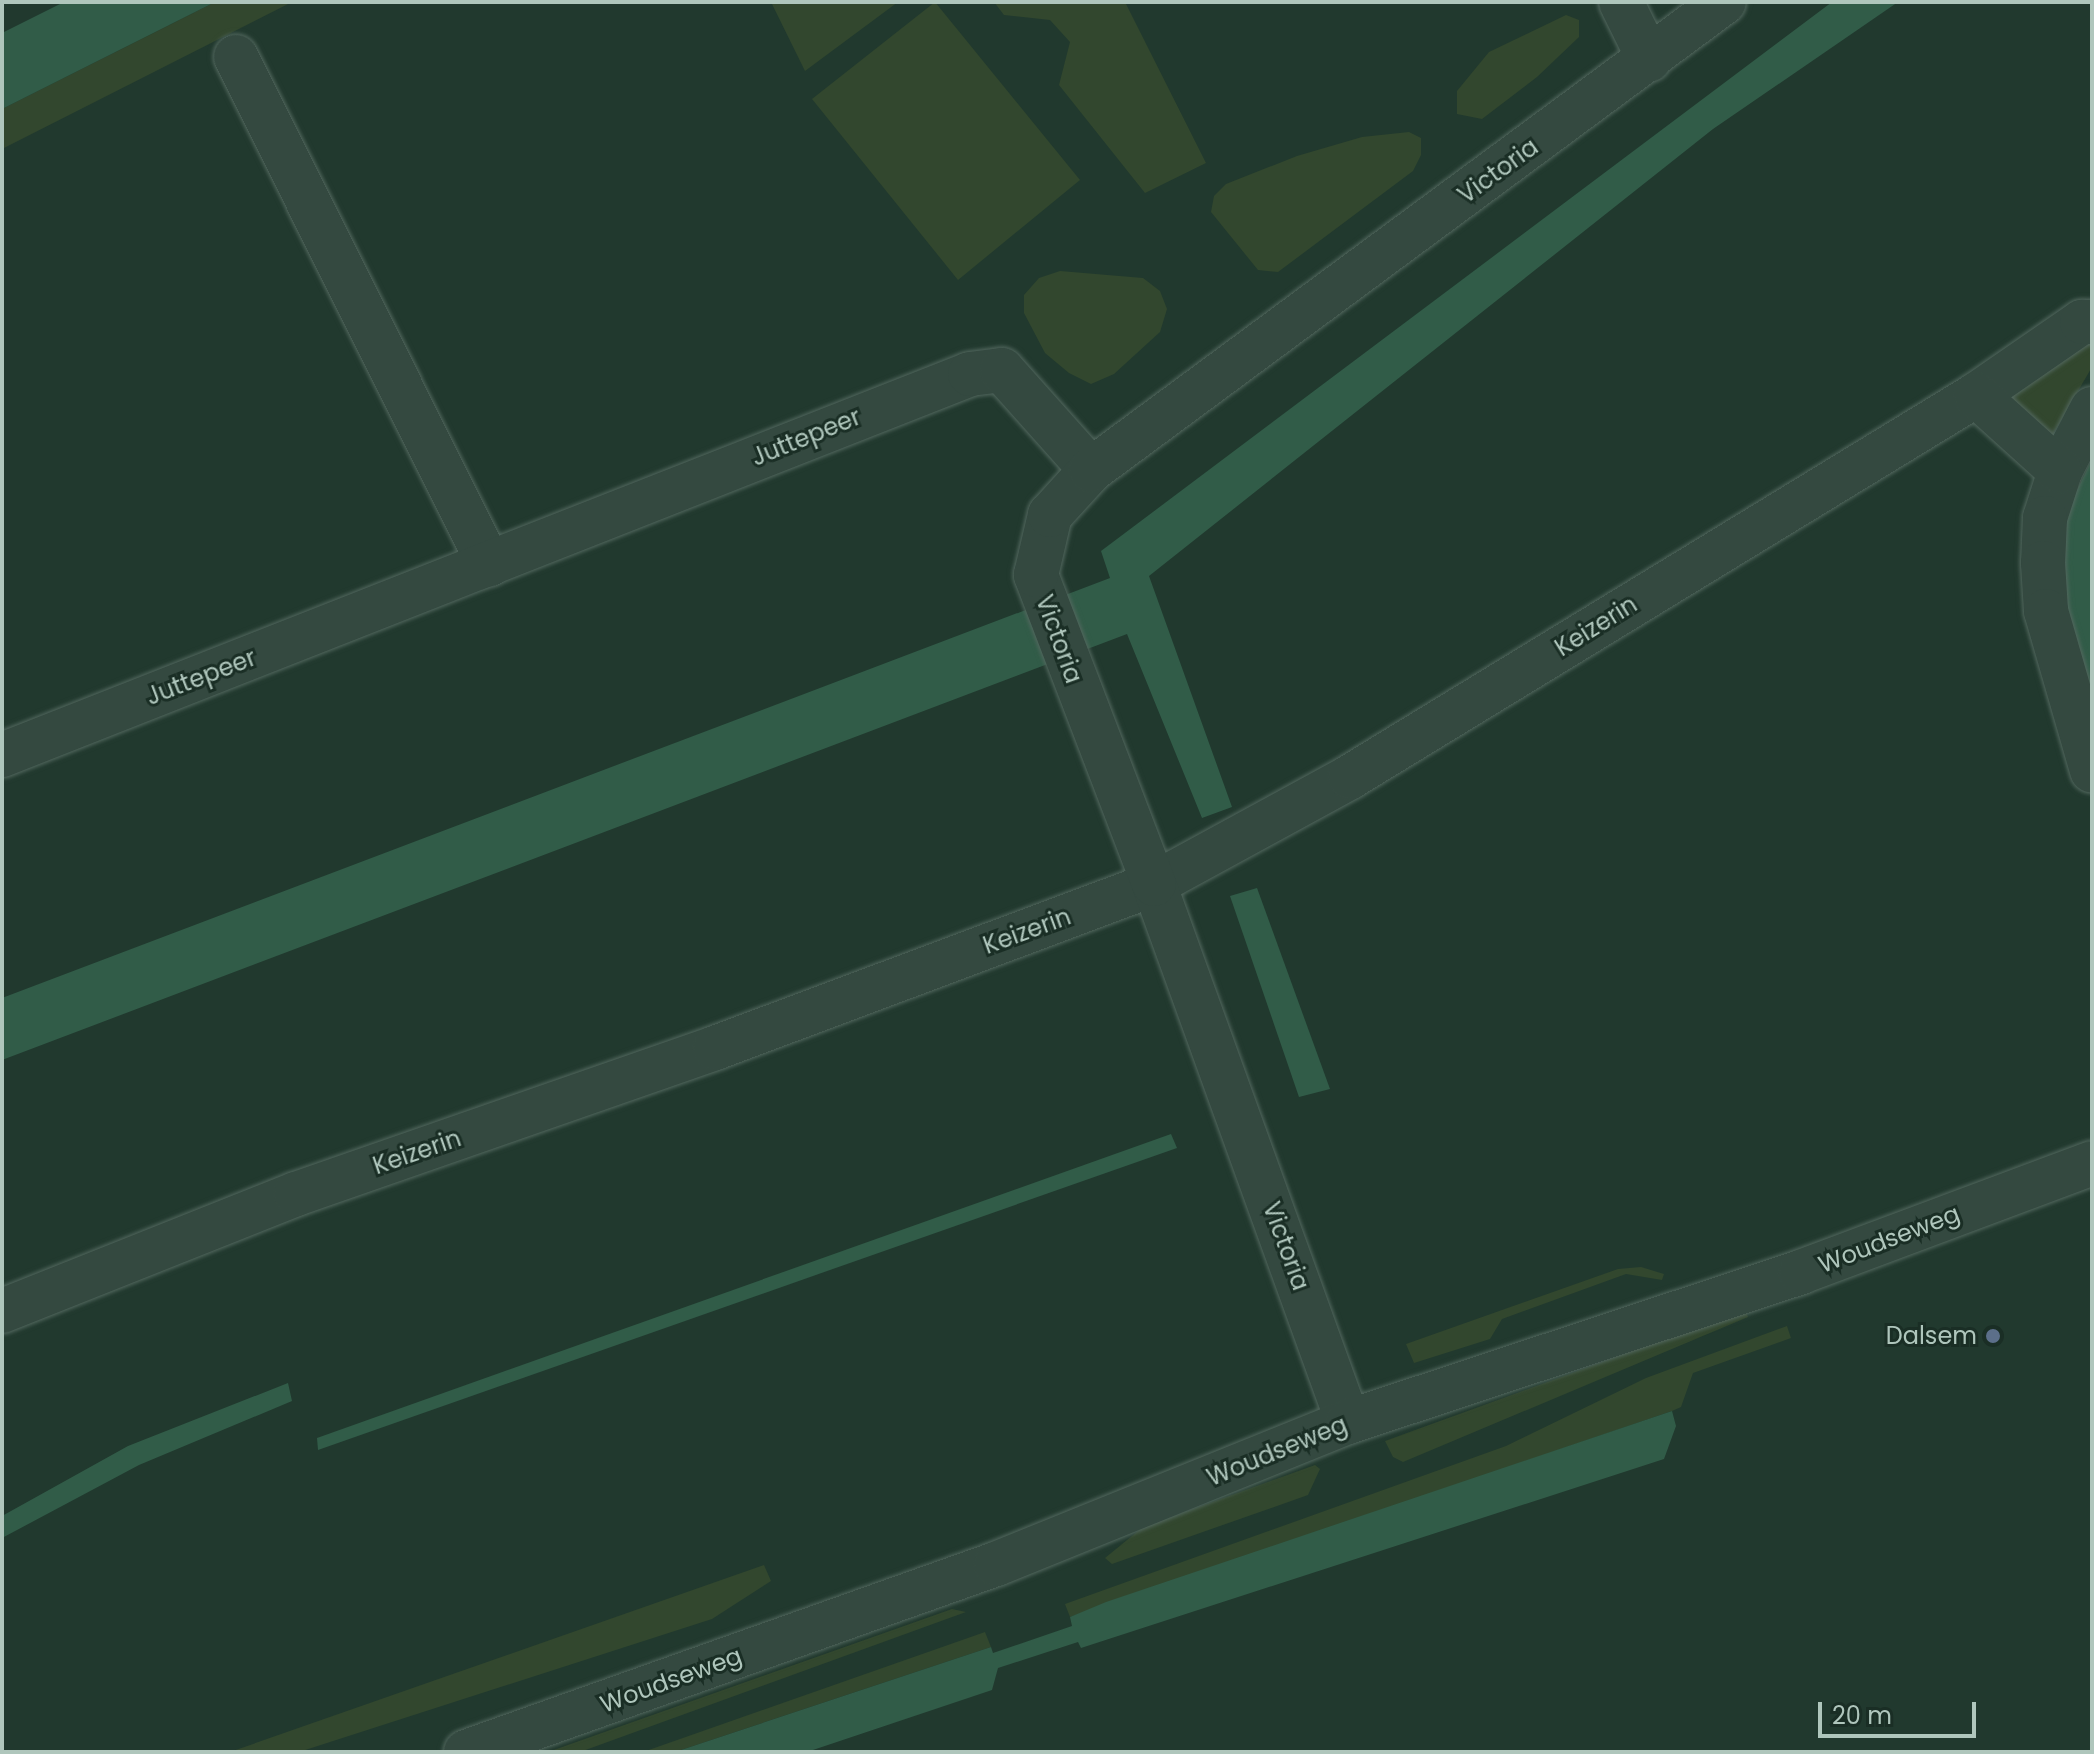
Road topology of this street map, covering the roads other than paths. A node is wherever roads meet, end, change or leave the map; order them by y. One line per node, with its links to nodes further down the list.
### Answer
1 (1621, 2): 4 (street)
2 (1724, 2): 4 (street, Victoria)
3 (236, 57): 10 (street)
4 (1649, 59): 8 (street, Victoria)
5 (2092, 322): 6 (street, Keizerin)
6 (1976, 395): 9 (street); 13 (street, Keizerin)
7 (2092, 409): 9 (street)
8 (1091, 470): 10 (street, Juttepeer); 13 (street, Victoria)
9 (2060, 471): 12 (street)
10 (489, 564): 11 (street, Juttepeer)
11 (2, 755)
12 (2092, 770)
13 (1154, 884): 15 (street, Keizerin); 16 (street, Victoria)
14 (2092, 1163): 16 (street, Woudseweg)
15 (2, 1311)
16 (1348, 1422): 17 (street, Woudseweg)
17 (466, 1752)

